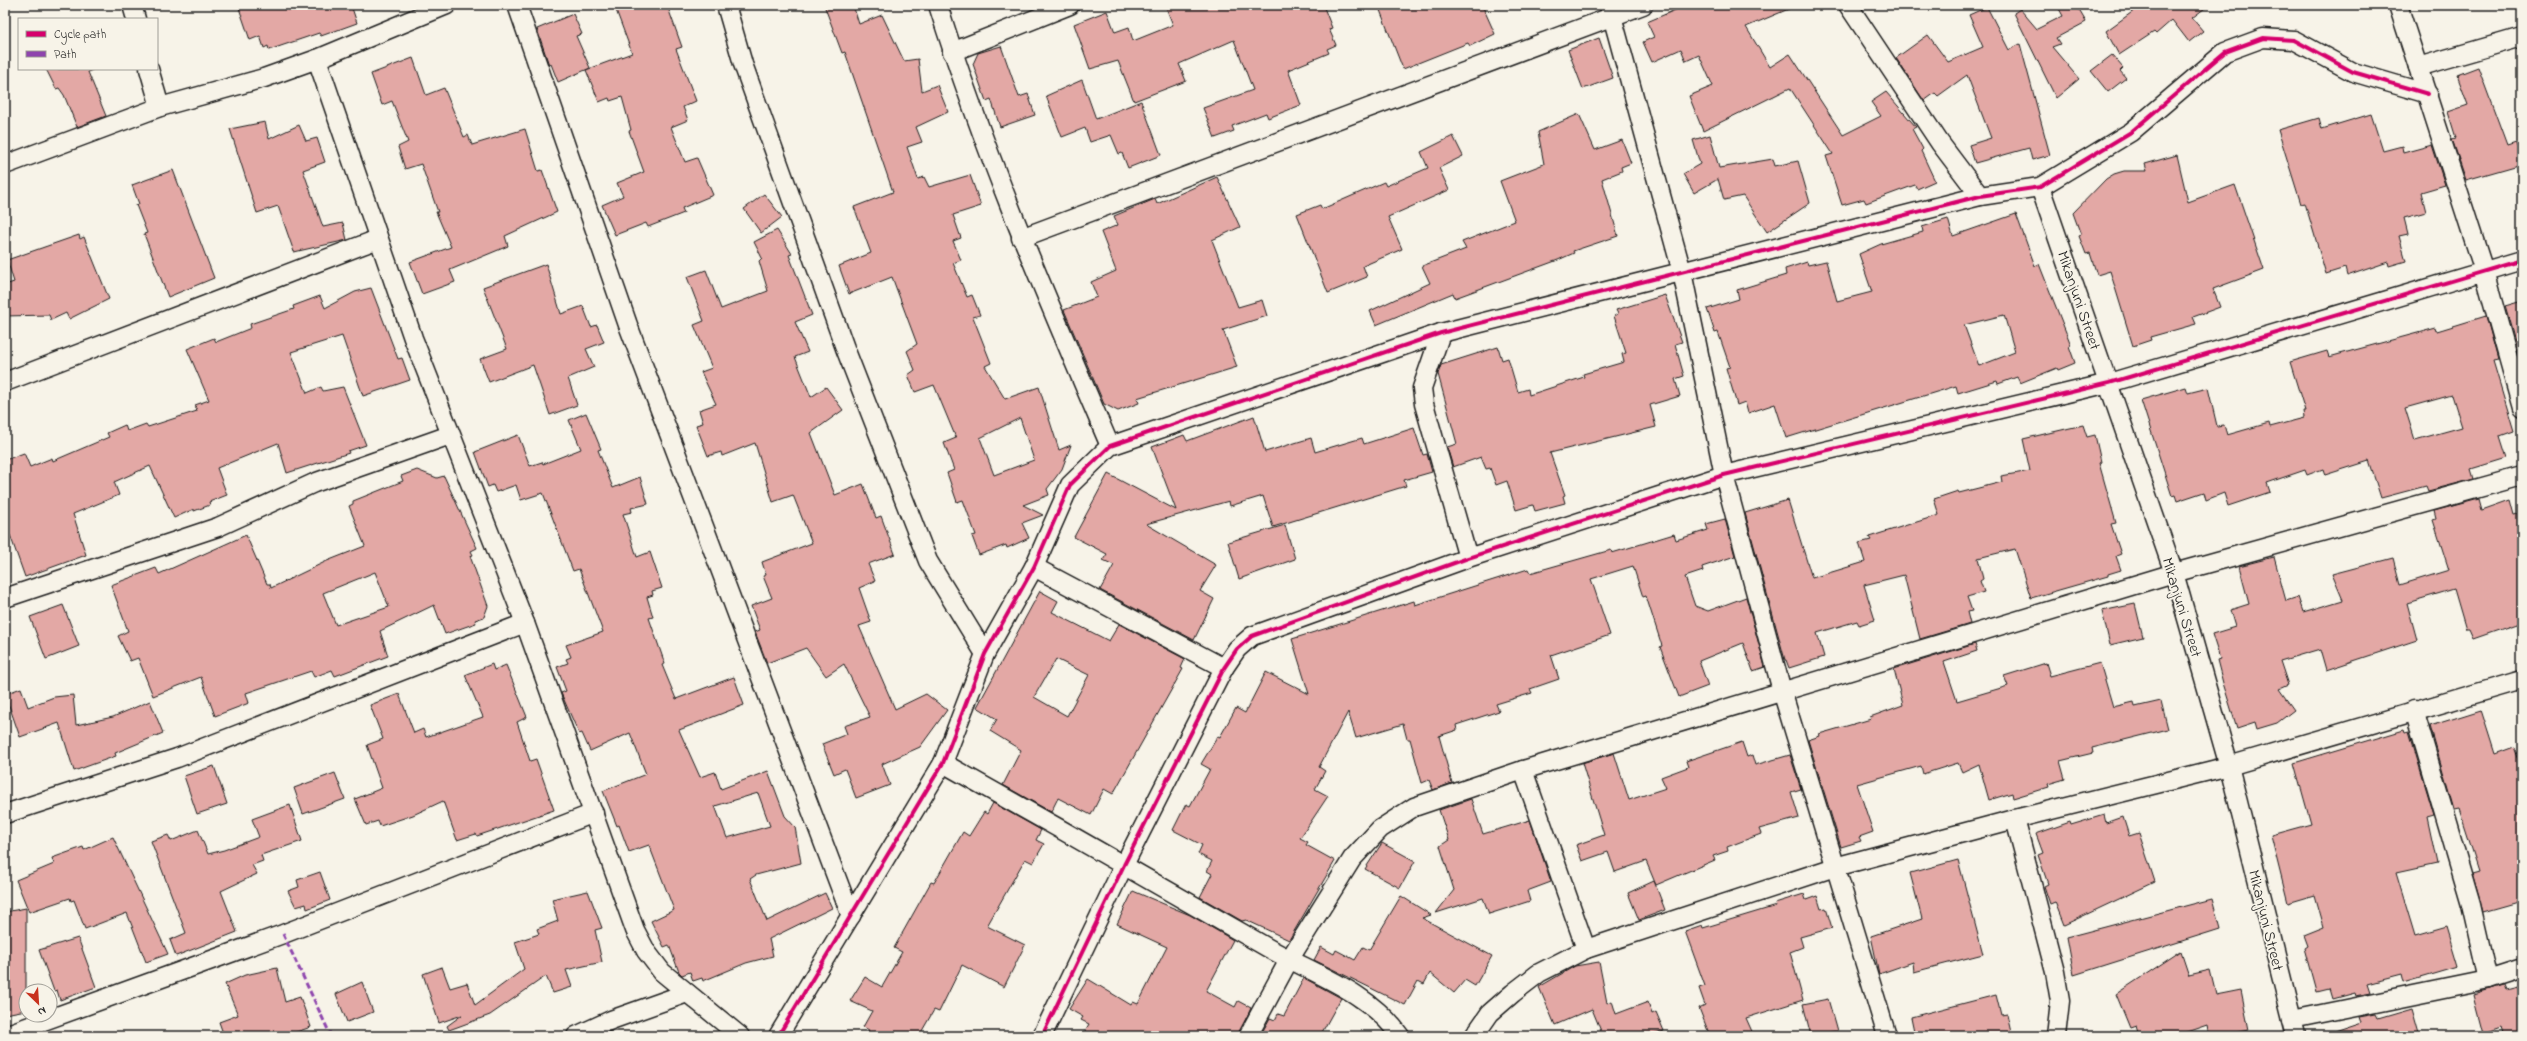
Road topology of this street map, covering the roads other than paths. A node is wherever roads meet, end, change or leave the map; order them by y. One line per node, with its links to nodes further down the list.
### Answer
1 (132, 5): 11 (street)
2 (447, 5): 14 (street)
3 (517, 5): 53 (street)
4 (726, 5): 40 (street)
5 (938, 5): 13 (street)
6 (1070, 5): 13 (street)
7 (1643, 5): 10 (street)
8 (1848, 5): 21 (street)
9 (2398, 5): 15 (street)
10 (1611, 11): 22 (street); 26 (street)
11 (136, 18)
12 (2522, 37): 15 (street)
13 (952, 52): 22 (street)
14 (317, 60): 18 (street); 23 (street)
15 (2418, 67): 17 (street)
16 (150, 70): 18 (street)
17 (2428, 94): 20 (street); 25 (street)
18 (160, 107): 19 (street)
19 (5, 165)
20 (2040, 187): 21 (street); 29 (street, Mikanjuni Street)
21 (1980, 196): 26 (street)
22 (1021, 238): 32 (street)
23 (378, 239): 28 (street); 31 (street)
24 (2522, 260): 25 (street)
25 (2484, 271): 29 (street); 30 (street)
26 (1682, 272): 27 (street); 33 (street)
27 (1441, 332): 32 (street); 35 (street)
28 (5, 382)
29 (2109, 383): 33 (street); 37 (street, Mikanjuni Street)
30 (2522, 408)
31 (450, 435): 38 (street); 39 (street)
32 (1110, 446): 36 (street)
33 (1724, 475): 35 (street); 43 (street)
34 (2522, 476): 37 (street)
35 (1468, 558): 41 (street)
36 (1034, 567): 40 (street); 41 (street)
37 (2174, 573): 43 (street); 46 (street, Mikanjuni Street)
38 (5, 598)
39 (525, 622): 48 (street); 49 (street)
40 (985, 654): 45 (street)
41 (1224, 668): 51 (street)
42 (2522, 680): 44 (street)
43 (1782, 691): 47 (street); 52 (street)
44 (2414, 710): 46 (street); 57 (street)
45 (943, 763): 51 (street); 53 (street)
46 (2229, 766): 50 (street); 59 (street, Mikanjuni Street)
47 (1523, 770): 54 (street); 55 (street)
48 (594, 813): 58 (street); 60 (street)
49 (5, 814)
50 (2015, 819): 52 (street); 69 (street)
51 (1124, 865): 55 (street); 64 (street)
52 (1835, 867): 54 (street); 68 (street)
53 (851, 916): 63 (street)
54 (1586, 949): 67 (street)
55 (1289, 960): 65 (street); 66 (street)
56 (2522, 969): 57 (street)
57 (2488, 980): 59 (street)
58 (687, 993): 61 (street); 62 (street)
59 (2294, 1028)
60 (5, 1035)
61 (576, 1036)
62 (740, 1036)
63 (778, 1036)
64 (1042, 1036)
65 (1248, 1036)
66 (1400, 1036)
67 (1474, 1036)
68 (1887, 1036)
69 (2056, 1036)

